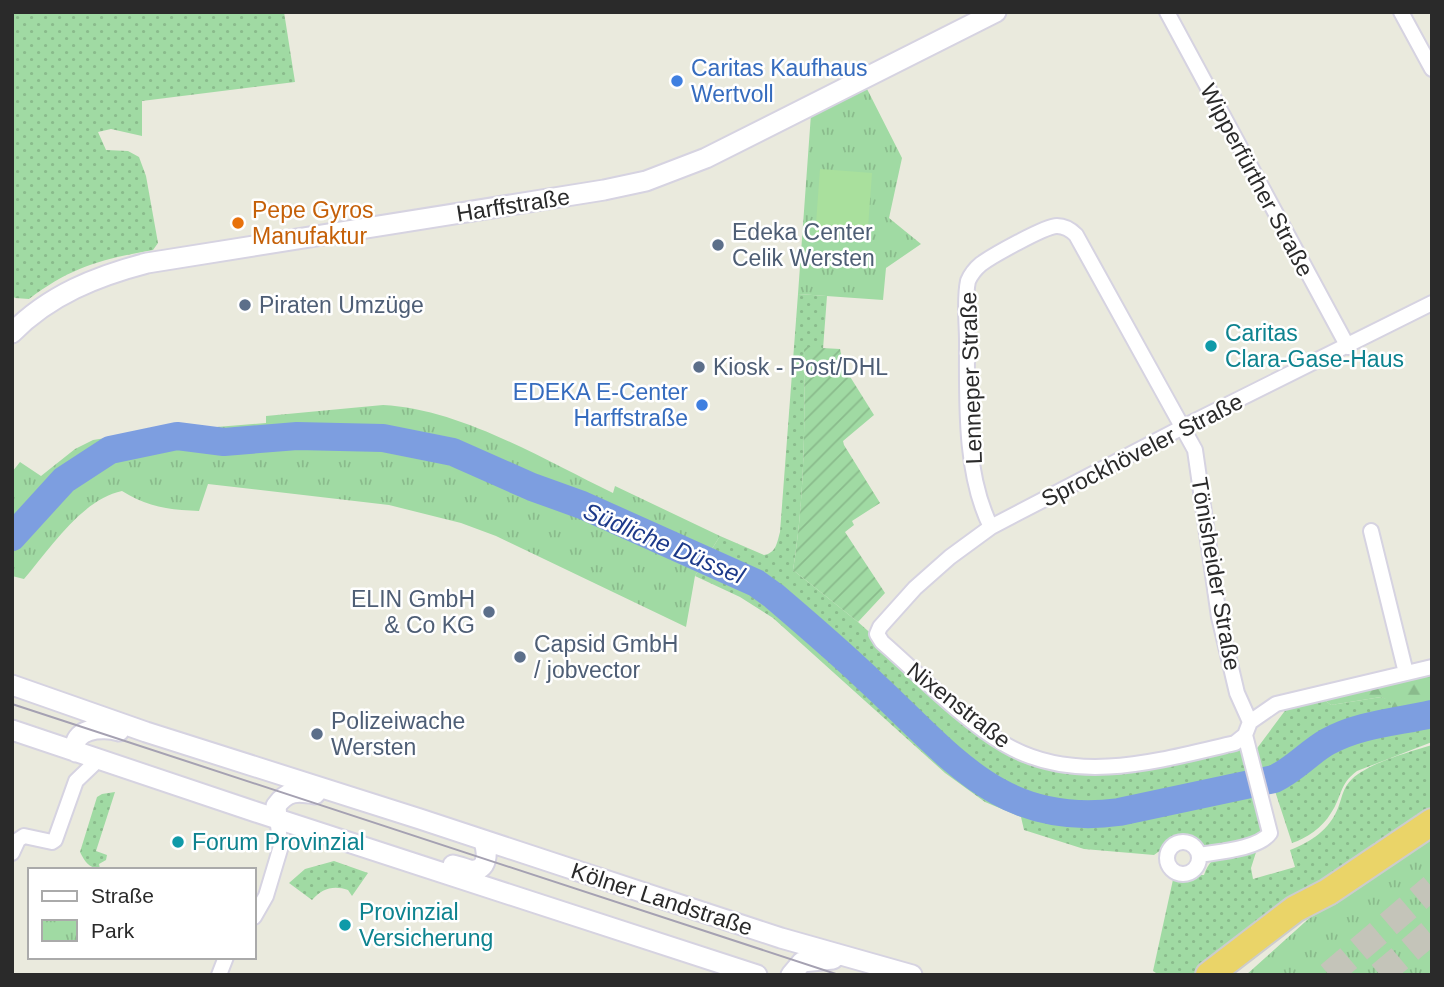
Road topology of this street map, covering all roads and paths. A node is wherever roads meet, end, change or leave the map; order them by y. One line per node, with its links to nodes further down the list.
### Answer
1 (996, 12): 6 (main road, Harffstraße)
2 (1167, 12): 7 (street, Wipperfürther Straße)
3 (1401, 12): 4 (street)
4 (1432, 69)
5 (1432, 303): 7 (street, Sprockhöveler Straße)
6 (12, 333)
7 (1348, 347): 8 (street, Sprockhöveler Straße)
8 (1181, 428): 9 (street, Sprockhöveler Straße); 9 (street, Lenneper Straße); 15 (street, Tönisheider Straße)
9 (991, 527): 11 (street, Sprockhöveler Straße)
10 (1370, 531): 13 (street)
11 (878, 632): 15 (street, Nixenstraße)
12 (1432, 667): 13 (street, Nixenstraße)
13 (1406, 673): 15 (street, Nixenstraße)
14 (12, 685): 17 (main road, Kölner Landstraße)
15 (1248, 728): 28 (street, Tönisheider Straße)
16 (12, 730): 18 (main road, Kölner Landstraße)
17 (146, 732): 18 (main road); 21 (main road, Kölner Landstraße)
18 (76, 752): 19 (main road, Kölner Landstraße); 20 (street)
19 (99, 759): 20 (street); 22 (main road, Kölner Landstraße)
20 (76, 781): 27 (street)
21 (345, 795): 22 (main road, Kölner Landstraße); 25 (main road, Kölner Landstraße)
22 (277, 819): 24 (main road, Kölner Landstraße); 26 (street)
23 (1432, 822): 30 (highway)
24 (312, 830): 26 (street); 29 (main road, Kölner Landstraße)
25 (483, 840): 29 (main road, Kölner Landstraße); 32 (main road, Kölner Landstraße)
26 (281, 846): 31 (street)
27 (12, 853)
28 (1199, 855)
29 (416, 863): 33 (main road, Kölner Landstraße)
30 (1328, 892): 36 (highway); 37 (highway)
31 (256, 914)
32 (841, 956): 34 (main road, Kölner Landstraße); 35 (main road, Kölner Landstraße)
33 (757, 975)
34 (791, 975)
35 (912, 975)
36 (1209, 975)
37 (1235, 975)

